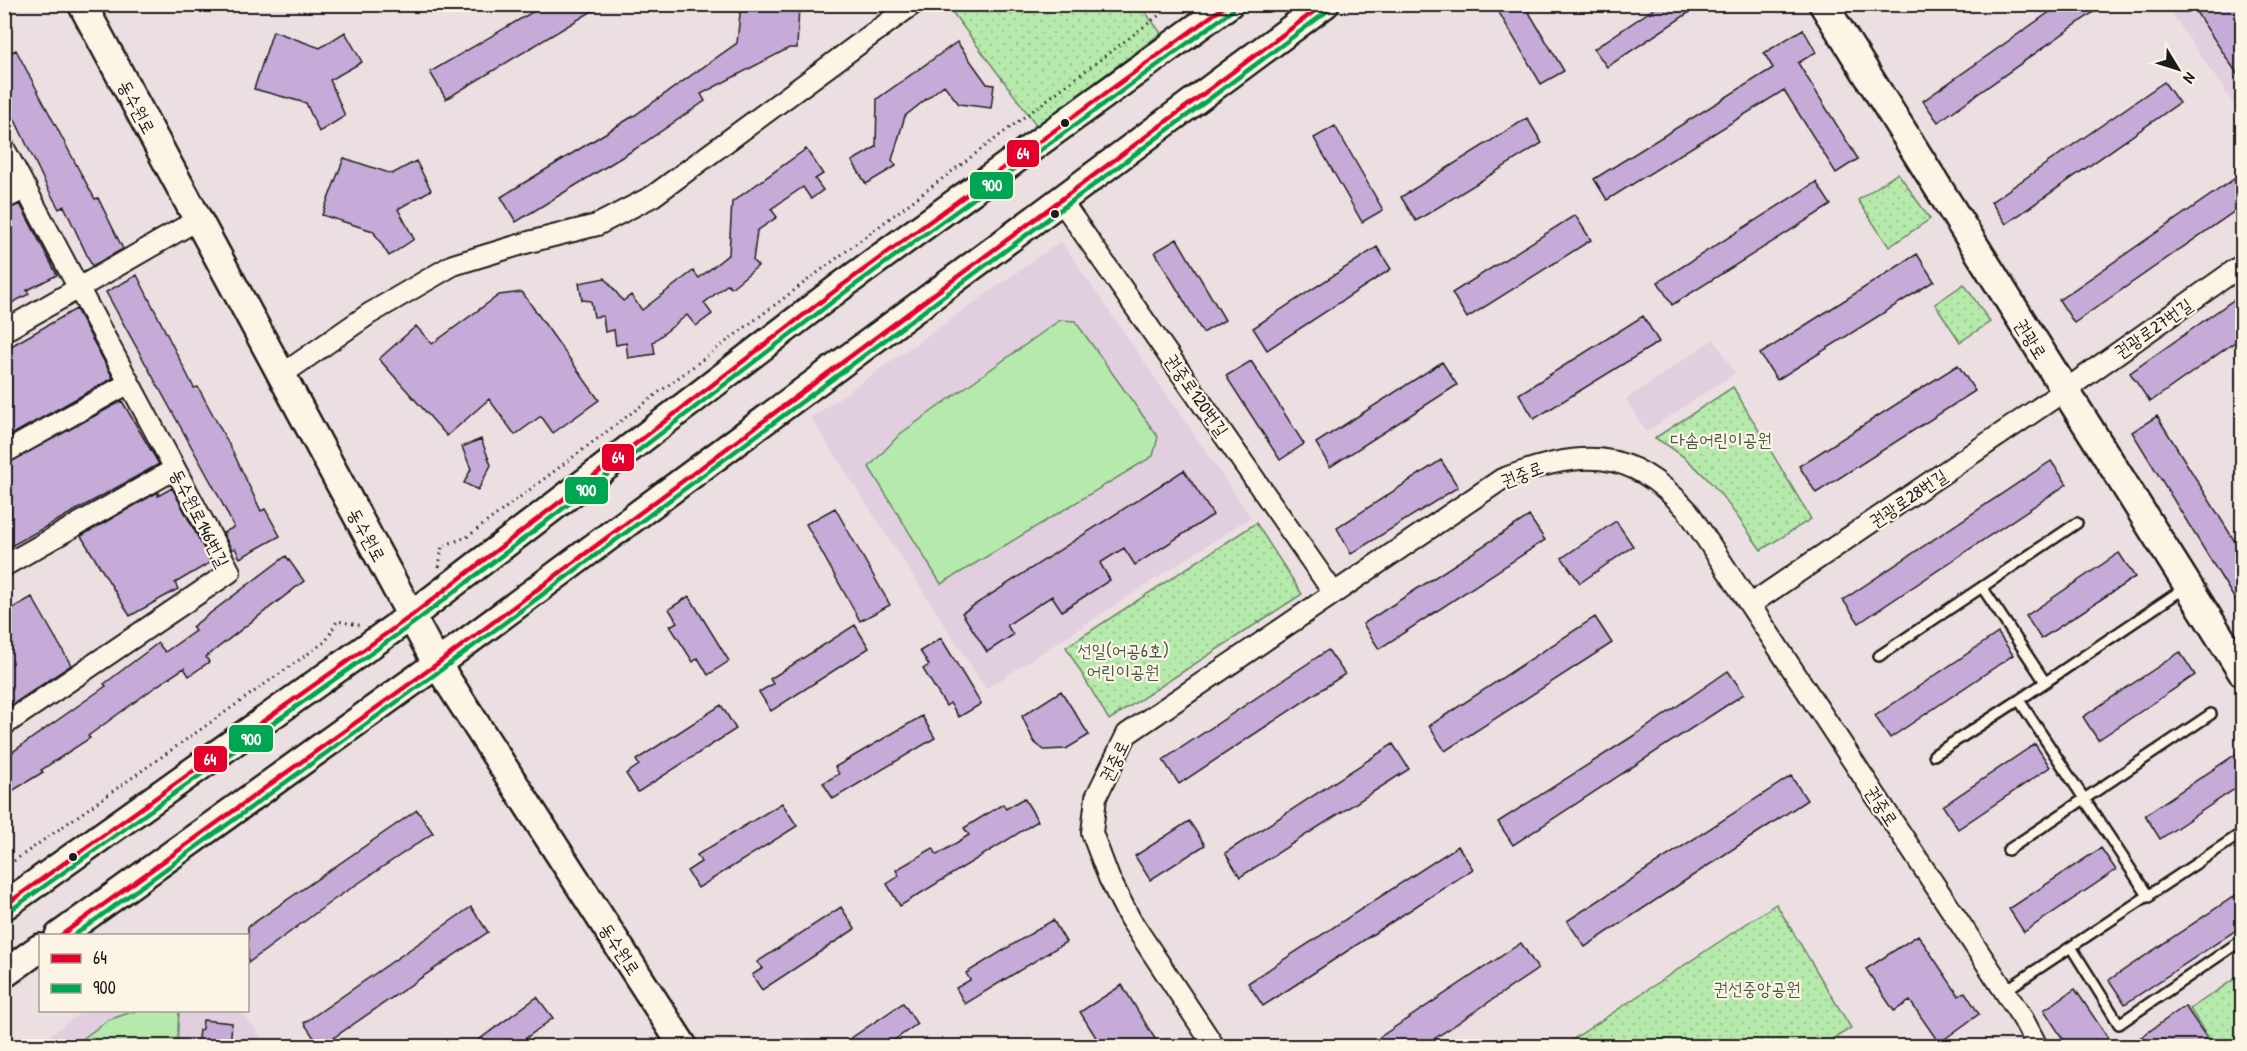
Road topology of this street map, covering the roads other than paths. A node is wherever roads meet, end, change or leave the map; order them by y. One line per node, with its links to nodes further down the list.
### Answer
1 (82, 4): 10 (main road, 동수원로)
2 (913, 4): 14 (street)
3 (1229, 4): 25 (main road)
4 (1325, 4): 9 (main road)
5 (1823, 4): 16 (main road, 권광로)
6 (4, 148): 7 (street, 동수원로146번길)
7 (26, 188): 8 (street); 12 (street, 동수원로146번길)
8 (4, 199)
9 (1060, 199): 23 (street, 권중로120번길); 27 (main road)
10 (197, 220): 12 (street); 14 (main road, 동수원로)
11 (2242, 265): 16 (street, 권광로27번길)
12 (79, 288): 13 (street); 15 (street, 동수원로146번길)
13 (4, 331)
14 (280, 376): 25 (main road, 동수원로)
15 (129, 383): 17 (street); 18 (street, 동수원로146번길)
16 (2064, 391): 21 (main road, 권광로); 24 (street, 권광로28번길)
17 (4, 453)
18 (175, 470): 20 (street); 32 (street, 동수원로146번길)
19 (2077, 523): 22 (lane)
20 (4, 566)
21 (2188, 585): 28 (main road, 권광로); 29 (lane)
22 (1982, 587): 26 (lane); 29 (lane)
23 (1333, 591): 24 (street, 권중로); 46 (street, 권중로)
24 (1751, 604): 44 (street, 권중로)
25 (411, 616): 27 (main road, 동수원로); 38 (main road)
26 (1879, 656)
27 (437, 664): 39 (main road); 45 (main road, 동수원로)
28 (2242, 672)
29 (2045, 682): 30 (lane)
30 (2019, 700): 33 (lane); 34 (lane)
31 (2211, 714): 34 (lane)
32 (4, 725)
33 (1934, 755)
34 (2084, 799): 36 (lane); 37 (lane)
35 (2242, 833): 37 (lane)
36 (2008, 850)
37 (2149, 897): 41 (lane)
38 (4, 906)
39 (62, 934)
40 (2242, 940): 41 (lane)
41 (2071, 947): 44 (lane)
42 (39, 949): 43 (main road)
43 (4, 974)
44 (2003, 992): 47 (street, 권중로)
45 (683, 1047)
46 (1214, 1047)
47 (2037, 1047)

